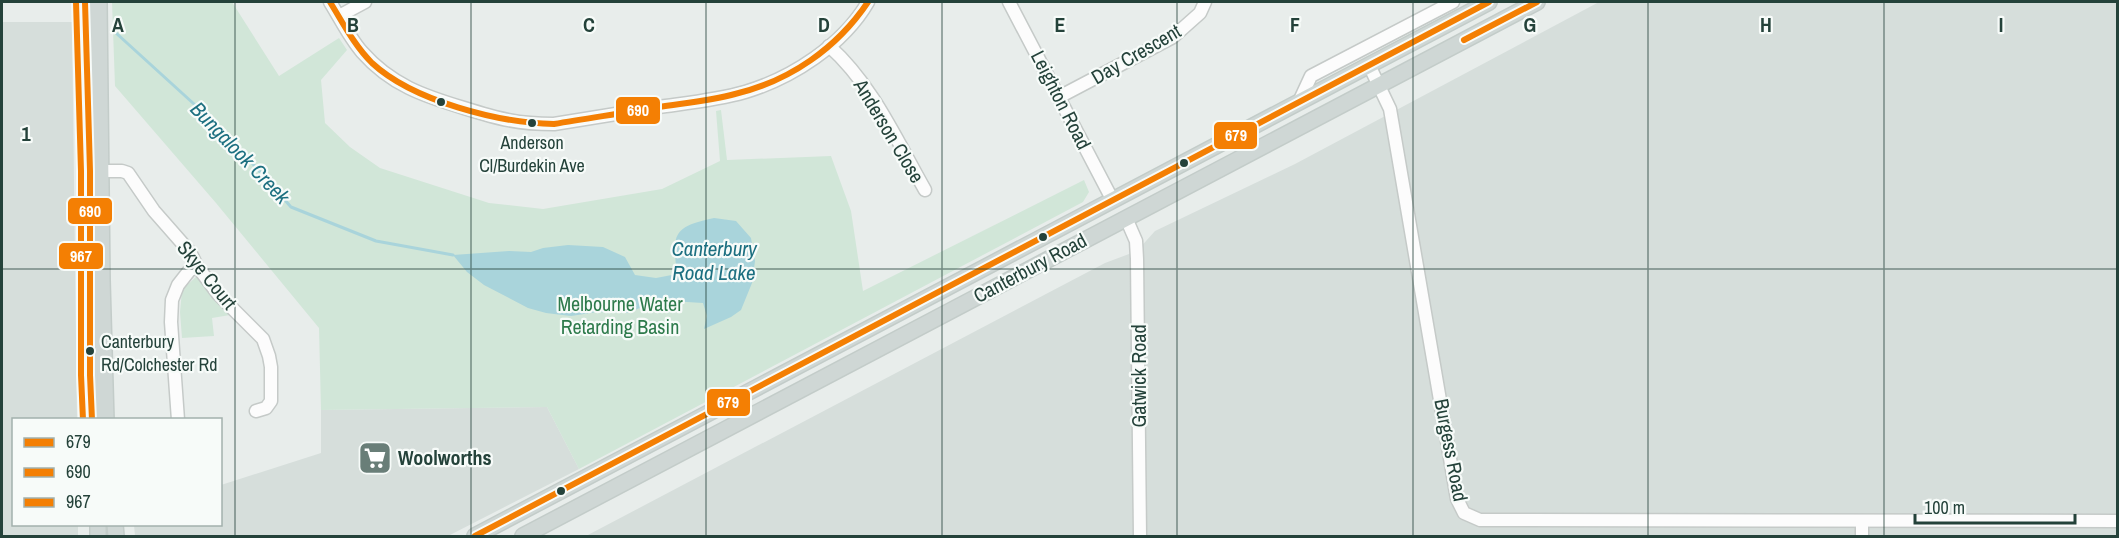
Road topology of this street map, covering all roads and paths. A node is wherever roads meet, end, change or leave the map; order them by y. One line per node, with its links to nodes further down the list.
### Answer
1 (85, 2): 17 (main road)
2 (99, 2): 17 (main road)
3 (330, 2): 11 (street)
4 (365, 2): 11 (street)
5 (1009, 2): 15 (street, Leighton Road)
6 (1205, 2): 15 (street, Day Crescent)
7 (1453, 2): 16 (street)
8 (1489, 2): 13 (main road, Canterbury Road)
9 (1537, 2): 14 (main road, Canterbury Road)
10 (865, 3): 12 (street)
11 (339, 16): 12 (street)
12 (829, 46): 18 (street, Anderson Close)
13 (1370, 65): 14 (street, Burgess Road); 16 (main road, Canterbury Road)
14 (1380, 85): 20 (main road, Canterbury Road); 28 (street, Burgess Road)
15 (1059, 97): 19 (street, Leighton Road)
16 (1299, 102): 19 (main road, Canterbury Road)
17 (96, 171): 21 (street, Skye Court); 25 (main road); 26 (main road)
18 (925, 190)
19 (1112, 199): 20 (main road); 22 (main road, Canterbury Road)
20 (1126, 218): 23 (main road, Canterbury Road); 33 (street, Gatwick Road)
21 (197, 266): 24 (street, Skye Court); 27 (street)
22 (850, 339): 23 (main road); 30 (main road, Canterbury Road)
23 (860, 358): 32 (main road, Canterbury Road)
24 (256, 411)
25 (92, 418)
26 (106, 418)
27 (178, 418)
28 (1862, 521): 29 (street, Burgess Road); 34 (street)
29 (2118, 521)
30 (492, 532): 31 (main road, Canterbury Road)
31 (475, 537)
32 (523, 537)
33 (1140, 537)
34 (1862, 537)

